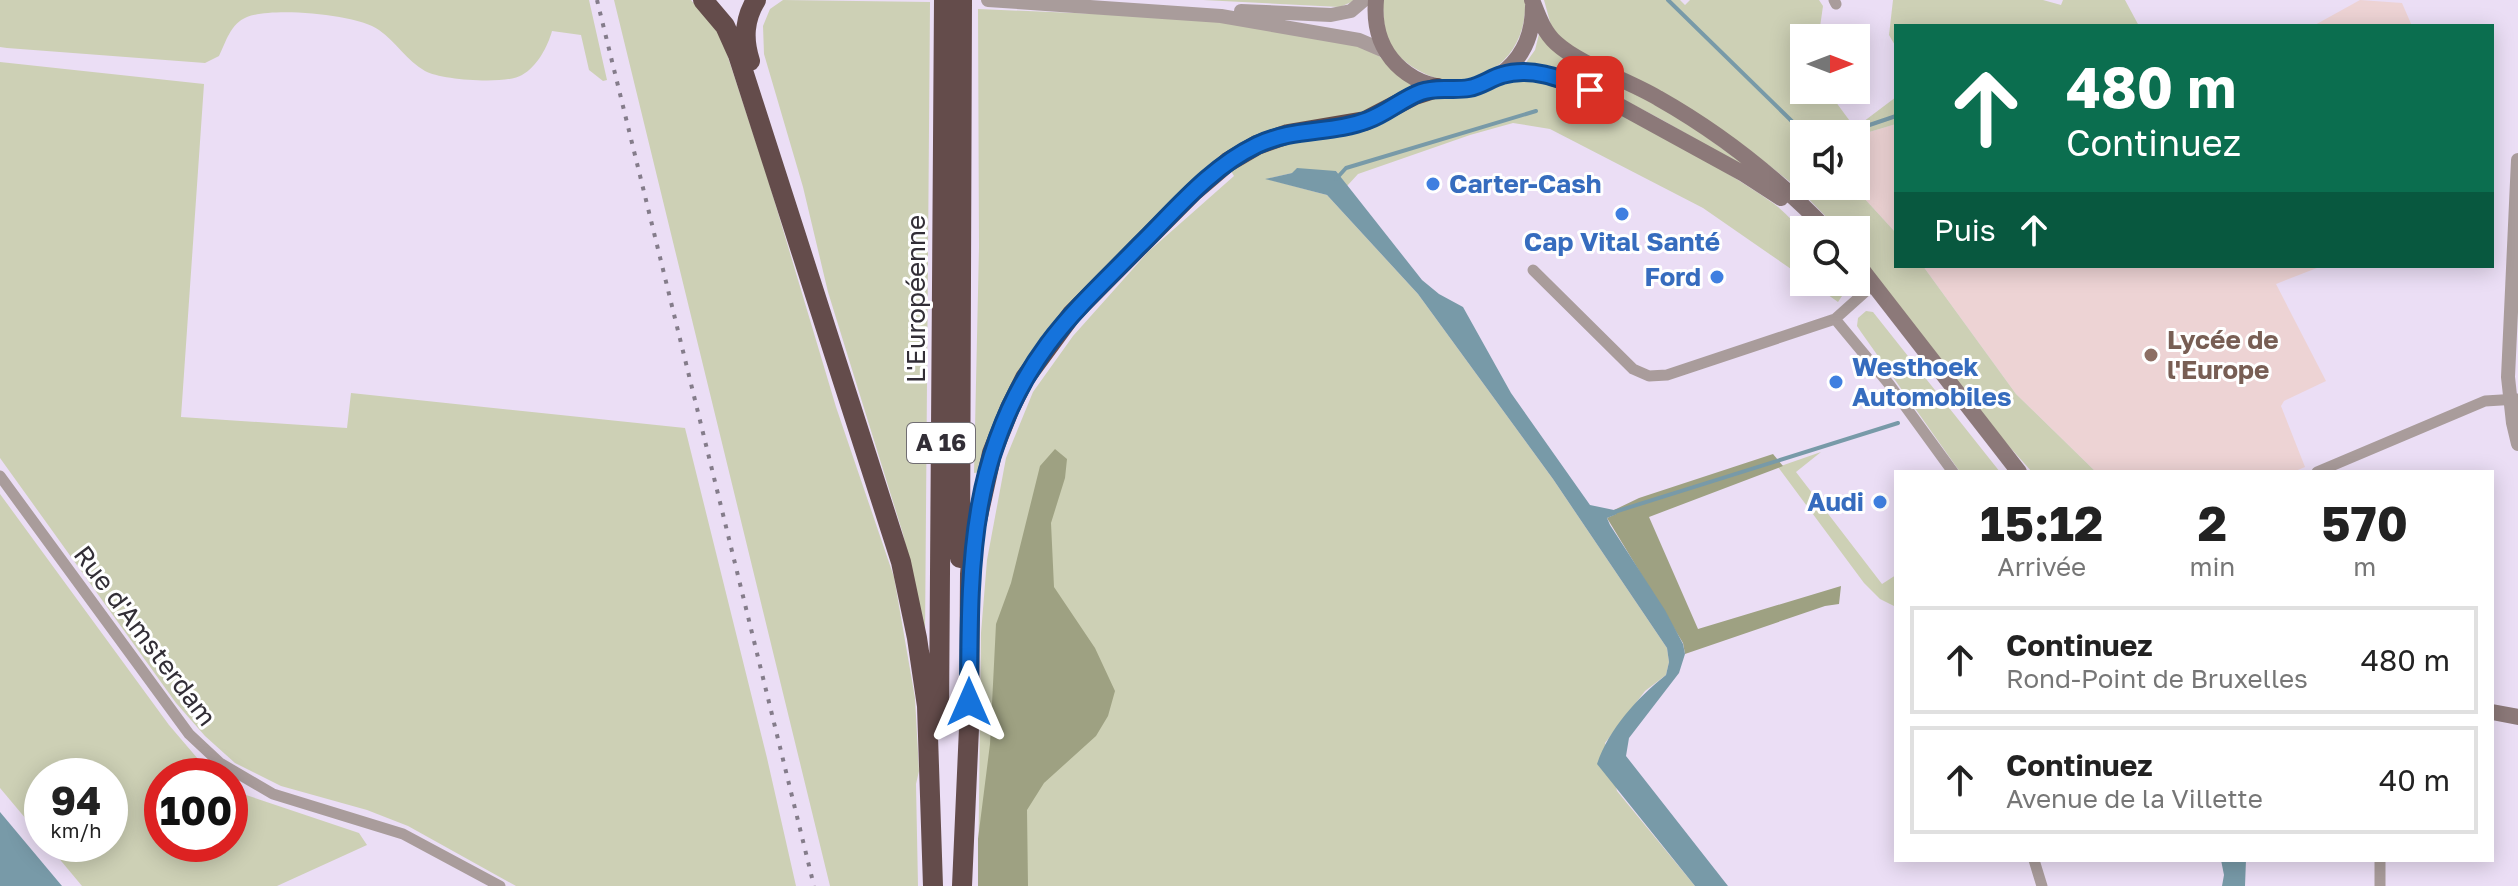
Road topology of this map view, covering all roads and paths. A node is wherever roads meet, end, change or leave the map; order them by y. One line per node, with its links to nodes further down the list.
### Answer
1 (703, 0): 22 (highway)
2 (756, 0): 22 (highway)
3 (944, 0): 37 (highway, L'Européenne / A 16)
4 (962, 0): 38 (highway, L'Européenne / A 16)
5 (988, 0): 10 (street)
6 (1118, 0): 7 (street)
7 (1364, 0)
8 (1376, 0): 11 (main road)
9 (1532, 0): 12 (main road); 16 (main road)
10 (1006, 2): 11 (street)
11 (1387, 52): 13 (main road)
12 (1499, 76): 13 (main road); 15 (main road)
13 (1437, 88): 38 (highway)
14 (2518, 160): 23 (street)
15 (1799, 216)
16 (1812, 216)
17 (1533, 270): 21 (street)
18 (1870, 290): 27 (main road)
19 (1870, 291): 26 (main road)
20 (1856, 296): 21 (street)
21 (1835, 319): 25 (street)
22 (825, 324): 37 (highway)
23 (2514, 399): 24 (street); 28 (street)
24 (2518, 444)
25 (1952, 470)
26 (2009, 470)
27 (2017, 470)
28 (2322, 470)
29 (0, 476): 36 (street, Rue d'Amsterdam)
30 (2494, 702): 31 (main road)
31 (2518, 706)
32 (2494, 712): 33 (main road)
33 (2518, 717)
34 (2035, 862): 39 (street)
35 (2380, 862): 40 (street)
36 (500, 886)
37 (936, 886)
38 (960, 886)
39 (2042, 886)
40 (2380, 886)

